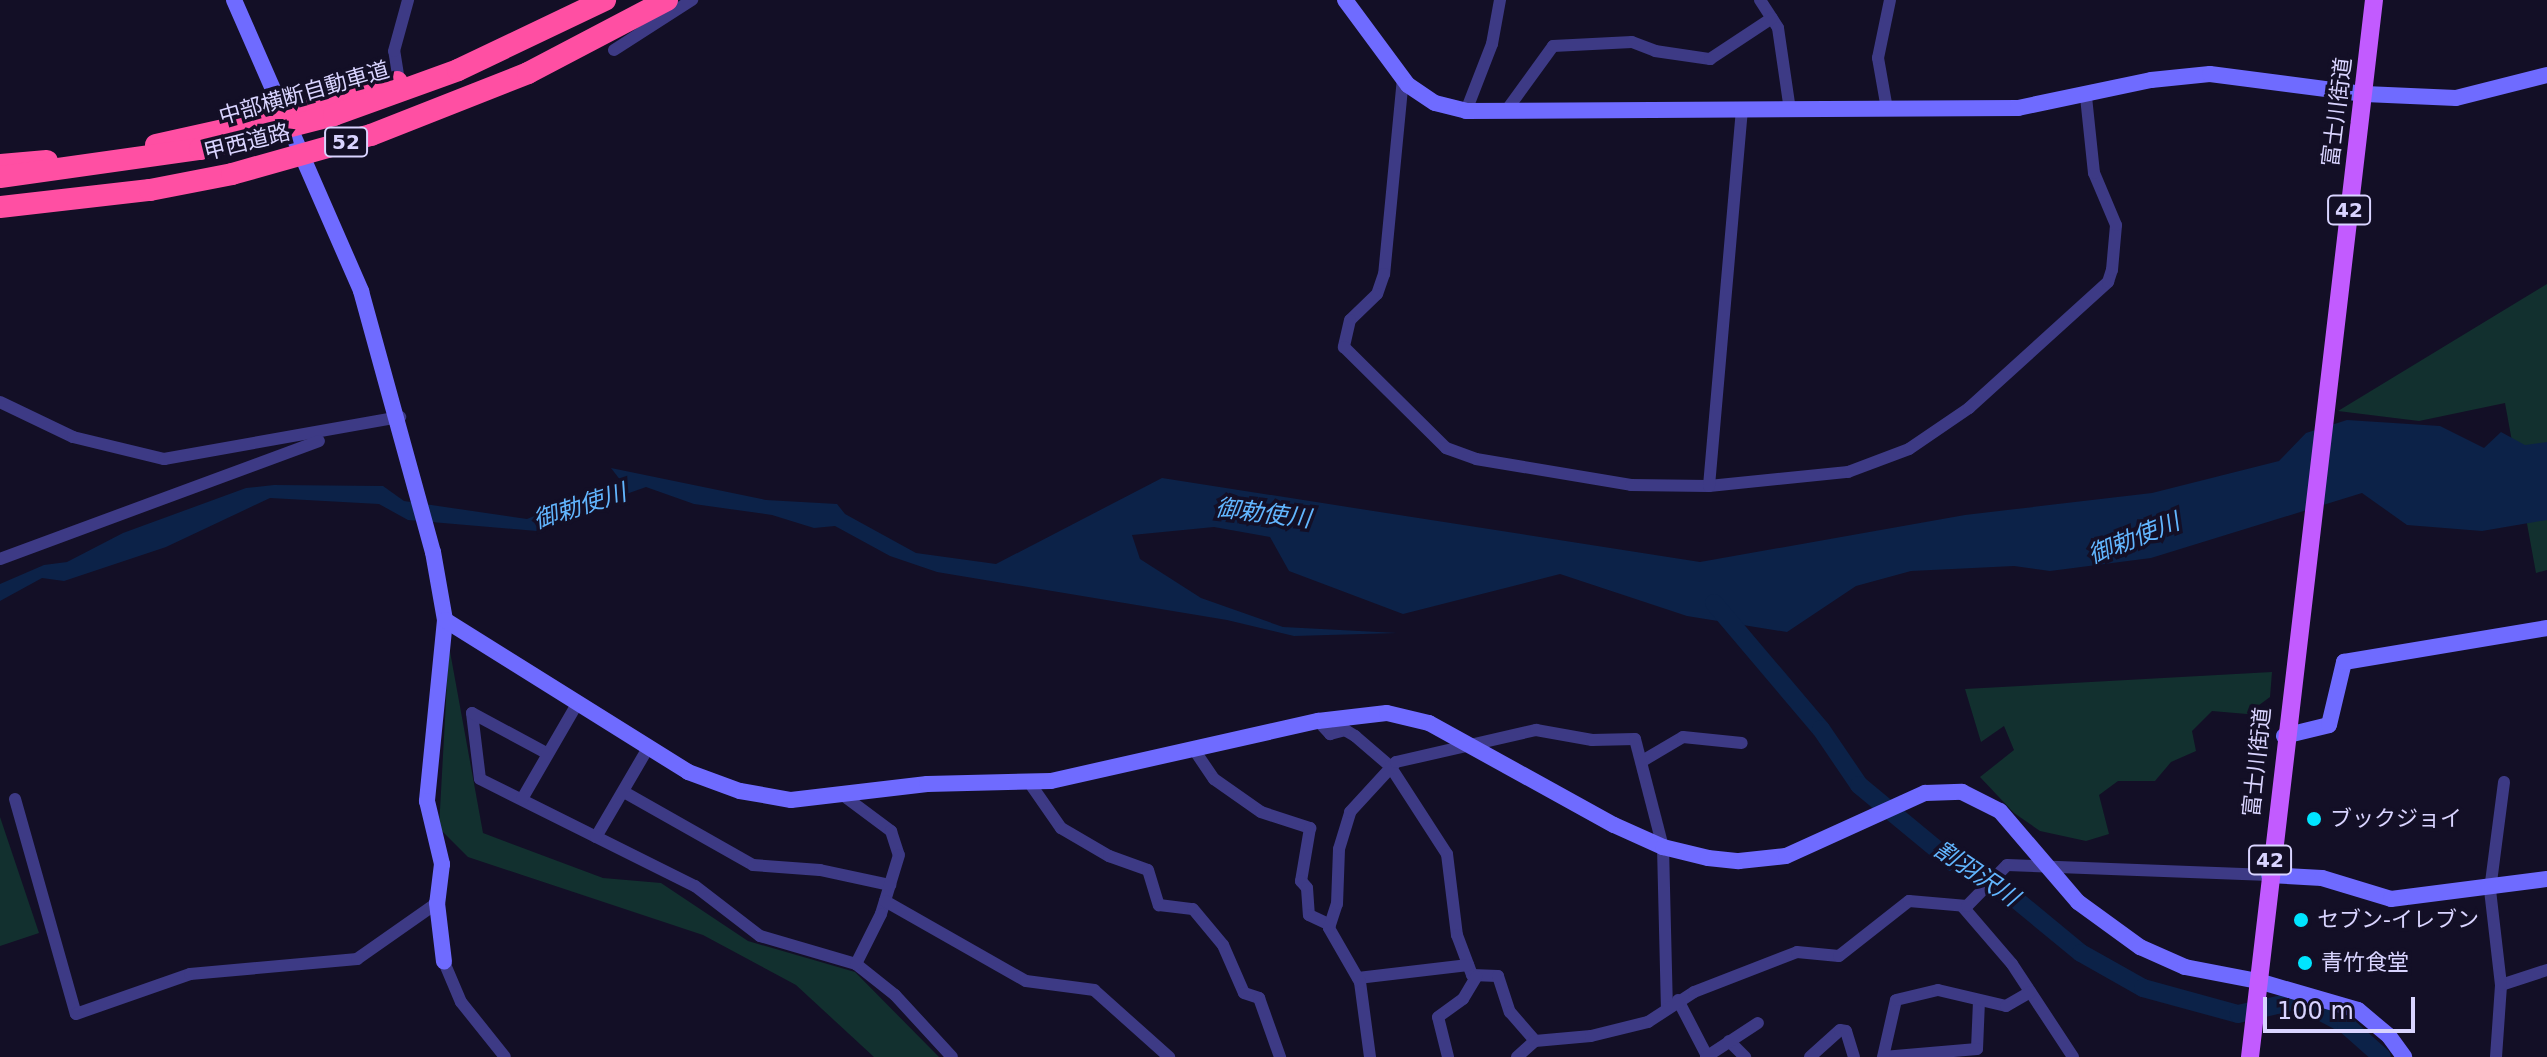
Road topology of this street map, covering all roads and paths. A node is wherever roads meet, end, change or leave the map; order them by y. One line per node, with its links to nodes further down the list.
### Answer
1 (234, 0): 24 (street)
2 (408, 0): 16 (street)
3 (582, 0): 16 (highway, 甲西道路 / 52)
4 (605, 0): 27 (highway, 中部横断自動車道, bridge)
5 (667, 0): 25 (highway, 甲西道路 / 52)
6 (692, 0): 13 (street)
7 (1345, 0): 15 (street)
8 (1500, 0): 21 (street)
9 (1760, 0): 12 (street)
10 (1890, 0): 19 (street)
11 (2374, 0): 17 (main road, 富士川街道 / 42)
12 (1772, 18): 20 (street); 22 (street)
13 (614, 50)
14 (2547, 75): 17 (street)
15 (1403, 78): 21 (street); 32 (street)
16 (399, 81): 24 (highway, 甲西道路 / 52)
17 (2365, 94): 18 (street); 38 (main road, 富士川街道 / 42)
18 (2086, 97): 19 (street); 32 (street)
19 (1887, 109): 20 (street)
20 (1790, 110): 23 (street)
21 (1466, 111): 22 (street)
22 (1506, 111): 23 (street)
23 (1742, 111): 32 (street)
24 (286, 116): 25 (street); 26 (highway, 甲西道路 / 52)
25 (303, 155): 28 (highway, 甲西道路 / 52); 30 (street)
26 (0, 165)
27 (0, 177)
28 (0, 207)
29 (0, 402): 31 (street)
30 (401, 422): 31 (street); 34 (street)
31 (334, 432): 33 (street)
32 (1709, 486)
33 (0, 559)
34 (445, 620): 36 (street); 60 (street)
35 (2547, 628): 38 (street)
36 (577, 704): 41 (street); 43 (street)
37 (1318, 721): 39 (street); 42 (street); 45 (street)
38 (2284, 736): 55 (main road, 富士川街道 / 42)
39 (1466, 743): 44 (street); 45 (street); 53 (street)
40 (1742, 743): 44 (street)
41 (648, 748): 48 (street); 49 (street)
42 (1195, 751): 46 (street); 62 (street)
43 (548, 754): 51 (street); 51 (street)
44 (1644, 760): 53 (street)
45 (1390, 766): 62 (street); 66 (street)
46 (1029, 782): 49 (street); 79 (street)
47 (2504, 782): 58 (street)
48 (624, 792): 52 (street); 57 (street)
49 (844, 796): 57 (street)
50 (15, 799): 60 (street)
51 (522, 799): 52 (street)
52 (596, 837): 64 (street)
53 (1663, 847): 54 (street); 72 (street)
54 (2044, 865): 55 (street); 61 (street); 68 (street)
55 (2269, 875): 58 (street); 68 (main road, 富士川街道 / 42)
56 (2547, 879): 58 (street)
57 (890, 885): 59 (street)
58 (2490, 890): 69 (street)
59 (885, 901): 64 (street); 78 (street)
60 (437, 903): 63 (street)
61 (1963, 907): 70 (street); 72 (street)
62 (1330, 925): 67 (street)
63 (444, 962): 76 (street)
64 (856, 964): 77 (street)
65 (2547, 970): 69 (street)
66 (1472, 971): 67 (street); 74 (street); 81 (street)
67 (1358, 978): 80 (street)
68 (2258, 981): 88 (main road, 富士川街道 / 42); 89 (street)
69 (2501, 985): 90 (street)
70 (2030, 992): 71 (street); 87 (street)
71 (1979, 1001): 71 (street)
72 (1672, 1004): 74 (street); 83 (street)
73 (1758, 1023): 75 (street)
74 (1535, 1041): 82 (street)
75 (1729, 1041): 83 (street); 84 (street)
76 (505, 1057)
77 (952, 1057)
78 (1169, 1057)
79 (1280, 1057)
80 (1370, 1057)
81 (1448, 1057)
82 (1517, 1057)
83 (1706, 1057)
84 (1745, 1057)
85 (1810, 1057): 86 (street)
86 (1854, 1057)
87 (2073, 1057)
88 (2250, 1057)
89 (2404, 1057)
90 (2496, 1057)

